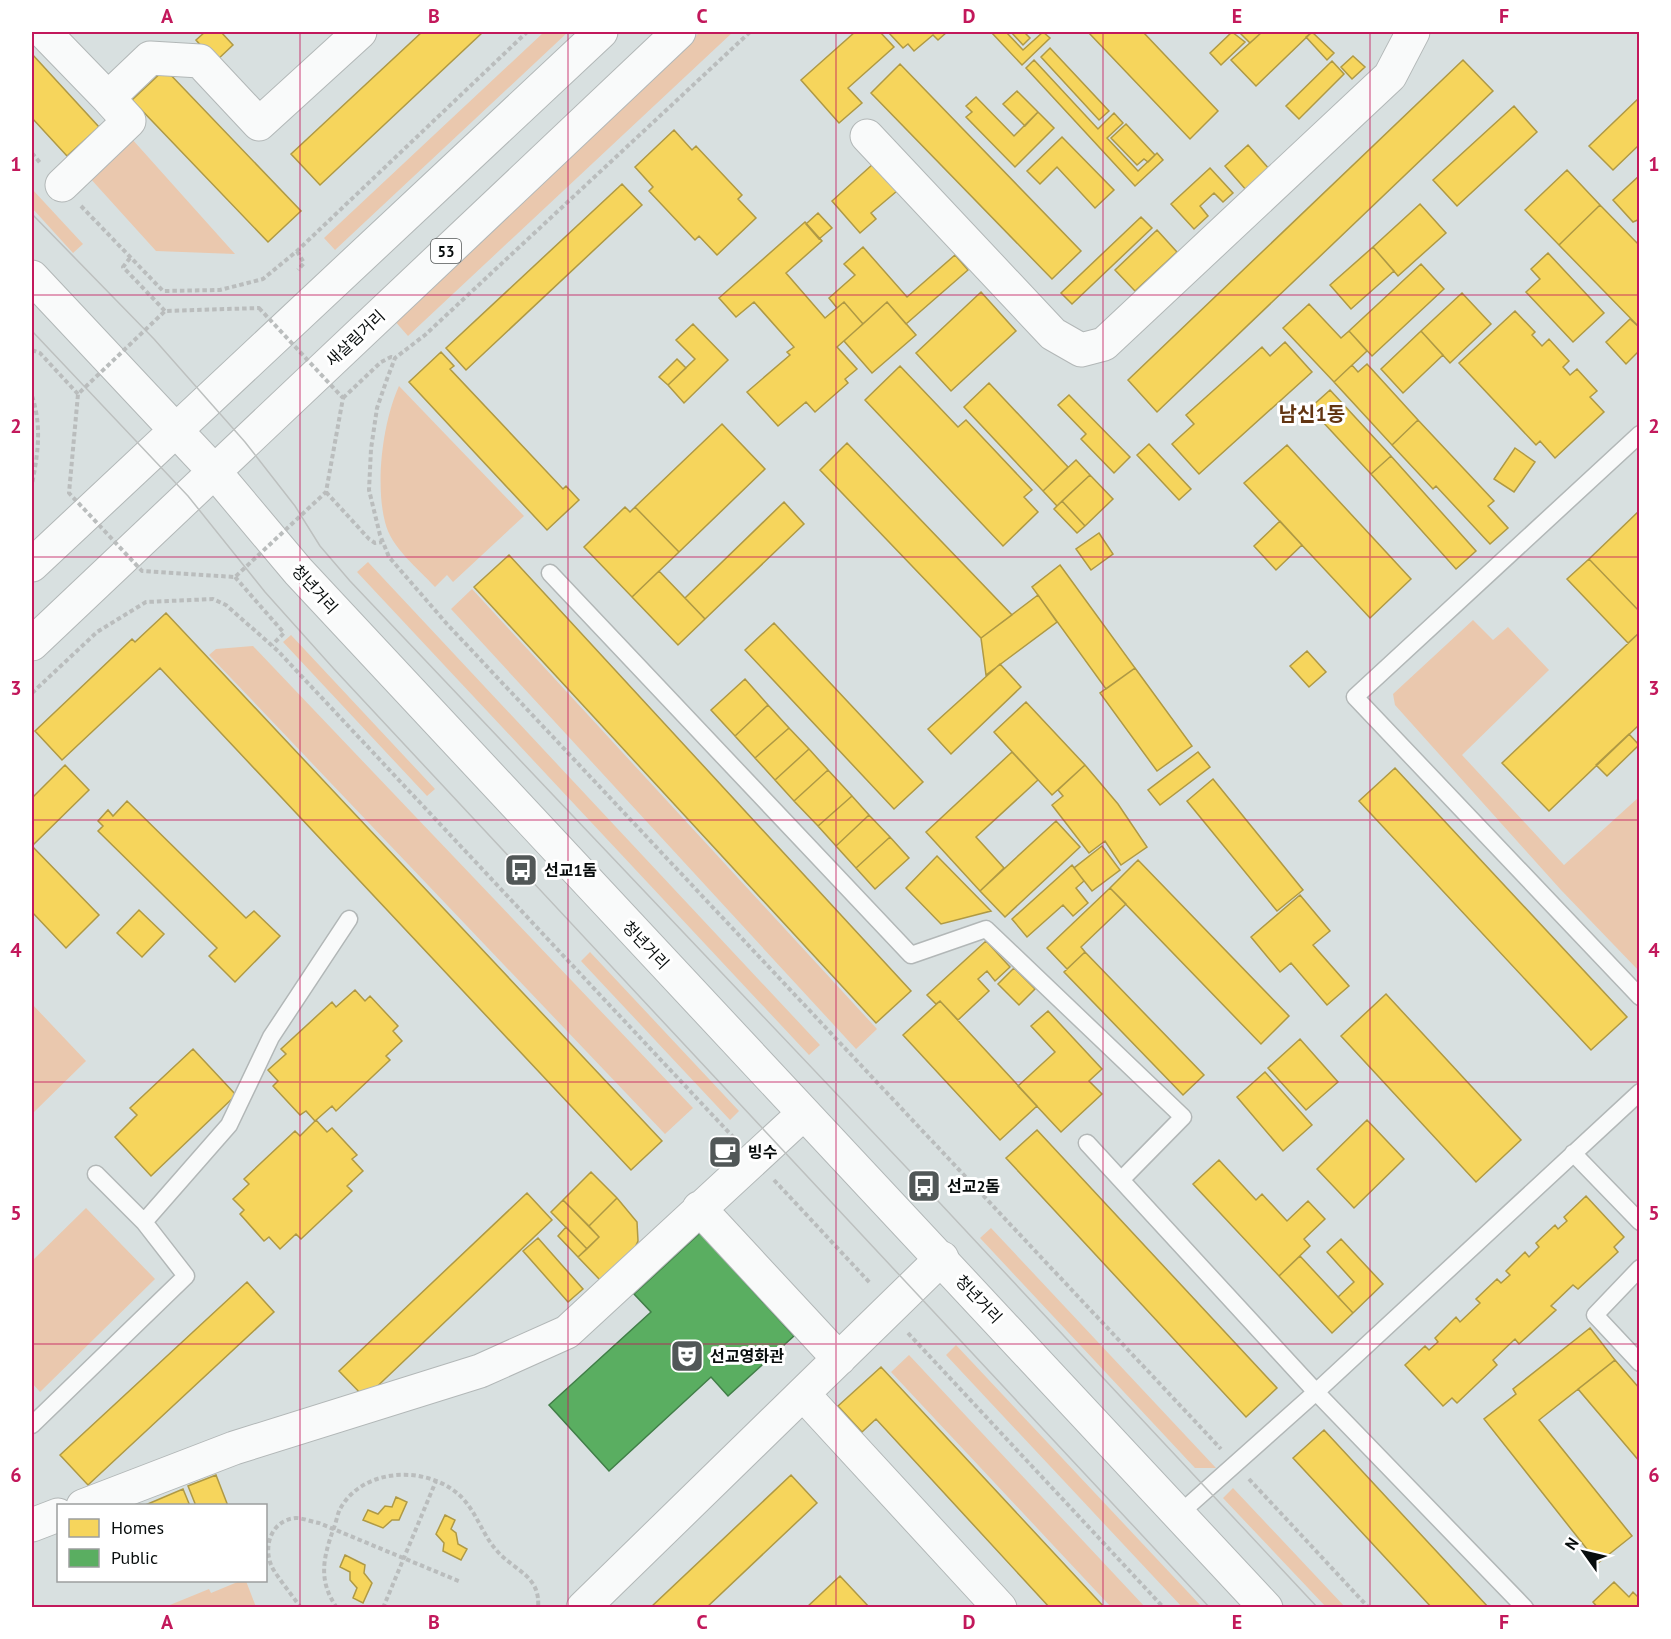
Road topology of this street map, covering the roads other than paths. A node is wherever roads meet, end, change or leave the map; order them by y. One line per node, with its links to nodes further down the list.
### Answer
1 (44, 32): 6 (main road)
2 (360, 32): 6 (main road)
3 (602, 32): 10 (main road)
4 (679, 32): 12 (main road, 새살림거리 / 53)
5 (1413, 32): 7 (main road)
6 (108, 98): 8 (main road)
7 (867, 136)
8 (62, 185)
9 (32, 277): 10 (main road, 청년거리)
10 (175, 430): 12 (main road, 청년거리); 13 (main road)
11 (1640, 434): 17 (lane)
12 (214, 471): 15 (main road, 새살림거리); 19 (main road, 청년거리)
13 (32, 565)
14 (550, 573): 23 (lane)
15 (32, 644)
16 (349, 919): 25 (lane)
17 (1640, 997)
18 (1640, 1092): 21 (lane)
19 (803, 1114): 24 (main road); 27 (main road, 청년거리)
20 (1087, 1143): 23 (lane)
21 (1574, 1153): 26 (lane); 31 (lane)
22 (96, 1174): 25 (lane)
23 (1121, 1180): 31 (lane)
24 (699, 1208): 29 (main road); 34 (main road)
25 (144, 1222): 33 (lane)
26 (1640, 1222)
27 (942, 1258): 29 (main road); 36 (main road, 청년거리)
28 (1640, 1268): 30 (lane)
29 (839, 1359): 32 (main road)
30 (1640, 1363)
31 (1316, 1392): 36 (lane); 41 (lane)
32 (804, 1395): 38 (main road); 39 (main road)
33 (32, 1425)
34 (88, 1504)
35 (57, 1515): 37 (main road)
36 (1178, 1515): 40 (main road, 청년거리)
37 (32, 1525)
38 (583, 1608)
39 (1000, 1608)
40 (1266, 1608)
41 (1525, 1608)

